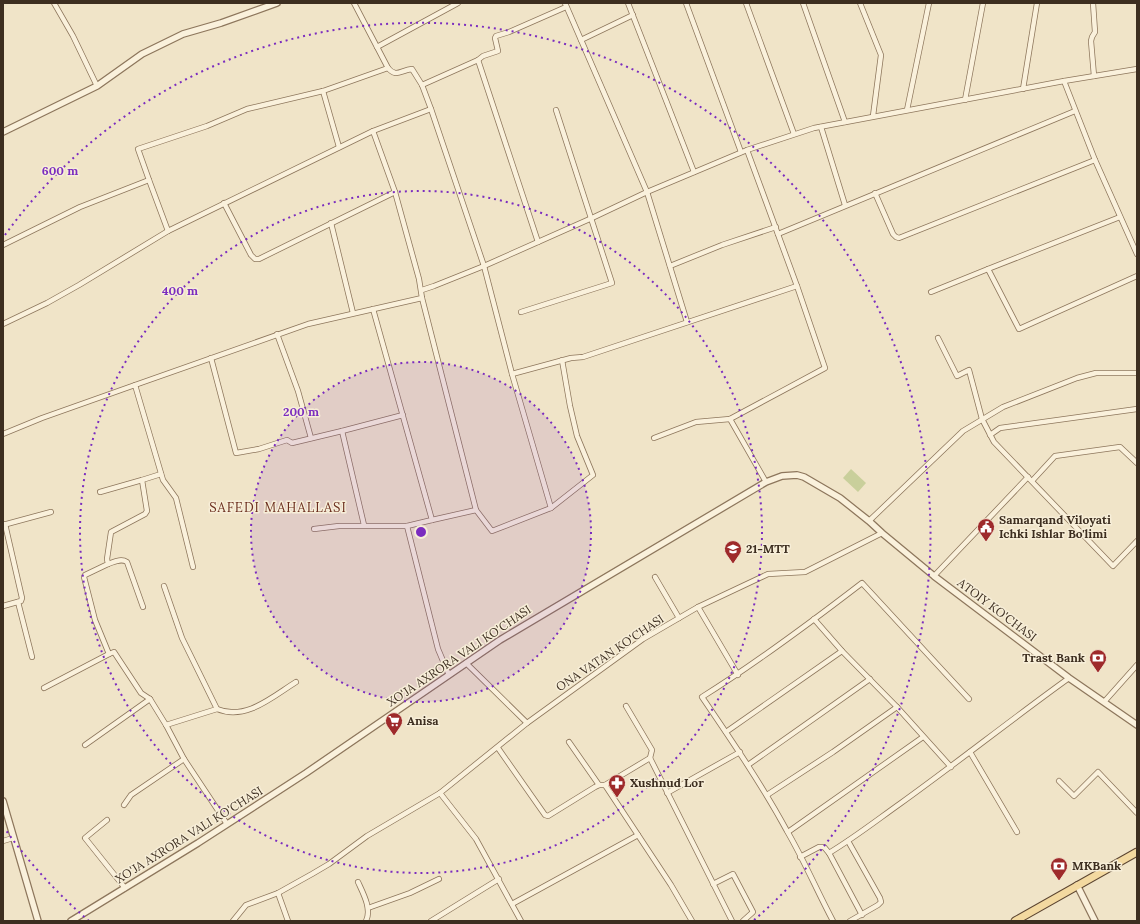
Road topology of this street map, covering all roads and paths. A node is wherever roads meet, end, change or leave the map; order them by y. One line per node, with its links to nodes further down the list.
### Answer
1 (54, 3): 24 (street)
2 (278, 3): 24 (street)
3 (354, 3): 17 (street)
4 (458, 3): 17 (street)
5 (628, 3): 15 (street)
6 (686, 3): 40 (street)
7 (746, 3): 37 (street)
8 (803, 3): 33 (street)
9 (860, 3): 32 (street)
10 (929, 3): 30 (street)
11 (982, 3): 27 (street)
12 (1037, 3): 25 (street)
13 (1093, 3): 21 (street)
14 (566, 5): 16 (street); 18 (street)
15 (633, 15): 16 (street); 42 (street)
16 (581, 40): 45 (street)
17 (377, 47): 19 (street)
18 (478, 60): 23 (street); 55 (street)
19 (388, 68): 23 (street); 26 (street)
20 (1137, 69): 21 (street)
21 (1094, 76): 22 (street)
22 (1064, 81): 25 (street); 31 (street)
23 (422, 85): 28 (street)
24 (97, 86): 35 (street)
25 (1023, 89): 27 (street)
26 (323, 91): 38 (street); 43 (street)
27 (965, 100): 30 (street)
28 (431, 109): 36 (street); 58 (street)
29 (556, 110): 50 (street)
30 (907, 110): 32 (street)
31 (1075, 111): 41 (street); 46 (street)
32 (873, 116): 33 (street)
33 (845, 122): 34 (street)
34 (821, 127): 37 (street); 48 (street)
35 (3, 132)
36 (373, 132): 38 (street); 44 (street)
37 (794, 134): 39 (street)
38 (339, 147): 47 (street)
39 (747, 150): 40 (street); 52 (street)
40 (741, 152): 42 (street)
41 (1095, 160): 46 (street); 49 (street)
42 (694, 172): 45 (street)
43 (149, 180): 53 (street); 56 (street)
44 (395, 192): 51 (street); 63 (street)
45 (647, 192): 50 (street); 59 (street)
46 (875, 193): 48 (street)
47 (224, 203): 51 (street); 53 (street)
48 (845, 205): 54 (street)
49 (1120, 217): 57 (street); 60 (street)
50 (592, 218): 55 (street); 67 (street)
51 (331, 223): 68 (street)
52 (776, 227): 54 (street); 59 (street)
53 (168, 231): 70 (street)
54 (778, 234): 62 (street)
55 (538, 242): 58 (street)
56 (3, 245)
57 (1137, 252)
58 (484, 266): 63 (street); 76 (street)
59 (670, 266): 69 (street)
60 (988, 269): 61 (street); 64 (street)
61 (1137, 276)
62 (797, 286): 69 (street); 80 (street)
63 (422, 290): 65 (street)
64 (931, 292)
65 (422, 298): 66 (street); 95 (street)
66 (373, 309): 68 (street); 79 (street)
67 (521, 312)
68 (353, 313): 71 (street)
69 (687, 322): 74 (street)
70 (3, 324)
71 (276, 334): 73 (street); 85 (street)
72 (938, 338): 81 (street)
73 (211, 358): 77 (street); 85 (street)
74 (562, 360): 76 (street); 94 (street)
75 (1137, 372): 81 (street)
76 (512, 374): 94 (street)
77 (135, 385): 83 (street); 88 (street)
78 (1137, 409): 84 (street)
79 (403, 415): 82 (street); 97 (street)
80 (730, 419): 86 (street); 92 (street)
81 (982, 419): 84 (street); 98 (street)
82 (342, 431): 85 (street); 100 (street)
83 (3, 434)
84 (990, 435): 89 (street)
85 (311, 438)
86 (654, 438)
87 (1137, 463): 91 (street)
88 (161, 474): 90 (street); 106 (street)
89 (1028, 477): 91 (street); 107 (street)
90 (142, 480): 93 (street); 105 (street)
91 (1032, 481): 104 (street)
92 (766, 482): 98 (street, XO'JA AXRORA VALI KO'CHASI); 119 (street, XO'JA AXRORA VALI KO'CHASI)
93 (100, 492)
94 (551, 508): 95 (street)
95 (476, 510): 97 (street)
96 (51, 512): 99 (street)
97 (432, 520): 101 (street)
98 (869, 520): 103 (street, ATOIY KO'CHASI)
99 (4, 524): 110 (street)
100 (364, 525): 101 (street); 102 (street)
101 (407, 526): 121 (street)
102 (314, 529)
103 (882, 534): 107 (street, ATOIY KO'CHASI); 113 (street, ONA VATAN KO'CHASI)
104 (1137, 541)
105 (108, 564): 112 (street); 117 (street)
106 (193, 568)
107 (934, 576): 123 (street, ATOIY KO'CHASI)
108 (655, 578): 114 (street)
109 (164, 586): 132 (street)
110 (18, 602): 111 (street); 118 (street)
111 (3, 606)
112 (142, 607)
113 (698, 607): 114 (street, ONA VATAN KO'CHASI); 122 (street)
114 (679, 618): 134 (street, ONA VATAN KO'CHASI)
115 (814, 619): 116 (street); 122 (street); 128 (street)
116 (842, 651): 124 (street); 136 (street)
117 (109, 654): 126 (street); 127 (street)
118 (32, 657)
119 (466, 663): 121 (street, XO'JA AXRORA VALI KO'CHASI); 134 (street)
120 (1137, 665): 129 (street)
121 (448, 675): 157 (street, XO'JA AXRORA VALI KO'CHASI)
122 (738, 675): 136 (street)
123 (1069, 678): 129 (street, ATOIY KO'CHASI); 142 (street)
124 (870, 679): 131 (street); 145 (street)
125 (296, 682): 132 (street)
126 (44, 688)
127 (150, 699): 133 (street); 139 (street)
128 (969, 699)
129 (1104, 702): 135 (street, ATOIY KO'CHASI)
130 (626, 706): 143 (street)
131 (897, 707): 137 (street); 152 (street)
132 (217, 709): 133 (street)
133 (166, 724): 144 (street)
134 (527, 724): 140 (street, ONA VATAN KO'CHASI)
135 (1137, 725)
136 (726, 732): 141 (street)
137 (924, 737): 146 (street); 158 (street)
138 (569, 742): 148 (street)
139 (85, 745)
140 (498, 748): 148 (street); 150 (street, ONA VATAN KO'CHASI)
141 (740, 752): 145 (street); 151 (street)
142 (970, 752): 146 (street); 159 (street)
143 (650, 758): 149 (street); 151 (street)
144 (184, 759): 154 (street); 157 (street)
145 (748, 765): 152 (street)
146 (951, 767): 163 (street)
147 (1059, 781): 155 (street)
148 (599, 785): 149 (street)
149 (605, 785): 160 (street)
150 (440, 793): 168 (street); 173 (street, ONA VATAN KO'CHASI)
151 (667, 793): 170 (street)
152 (767, 796): 158 (street)
153 (3, 801): 161 (street)
154 (124, 805)
155 (1137, 813)
156 (107, 820): 172 (street)
157 (227, 824): 172 (street, XO'JA AXRORA VALI KO'CHASI)
158 (788, 832): 166 (street)
159 (1017, 832)
160 (638, 835): 174 (street); 184 (street)
161 (13, 838): 162 (street); 177 (street)
162 (3, 841)
163 (848, 841): 165 (street); 176 (street)
164 (1137, 852): 171 (main road)
165 (829, 853): 166 (street); 176 (street)
166 (800, 857): 187 (street)
167 (439, 879): 175 (street)
168 (499, 879): 174 (street); 182 (street)
169 (358, 882): 175 (street)
170 (713, 884): 185 (street); 186 (street)
171 (1077, 885): 189 (main road); 190 (street)
172 (125, 888): 178 (street, XO'JA AXRORA VALI KO'CHASI)
173 (278, 893): 179 (street, ONA VATAN KO'CHASI); 180 (street)
174 (512, 904): 183 (street)
175 (368, 908): 181 (street)
176 (862, 915): 188 (street)
177 (38, 921)
178 (71, 921)
179 (233, 921)
180 (288, 921)
181 (366, 921)
182 (431, 921)
183 (521, 921)
184 (692, 921)
185 (732, 921)
186 (743, 921)
187 (833, 921)
188 (850, 921)
189 (1015, 921)
190 (1096, 921)

